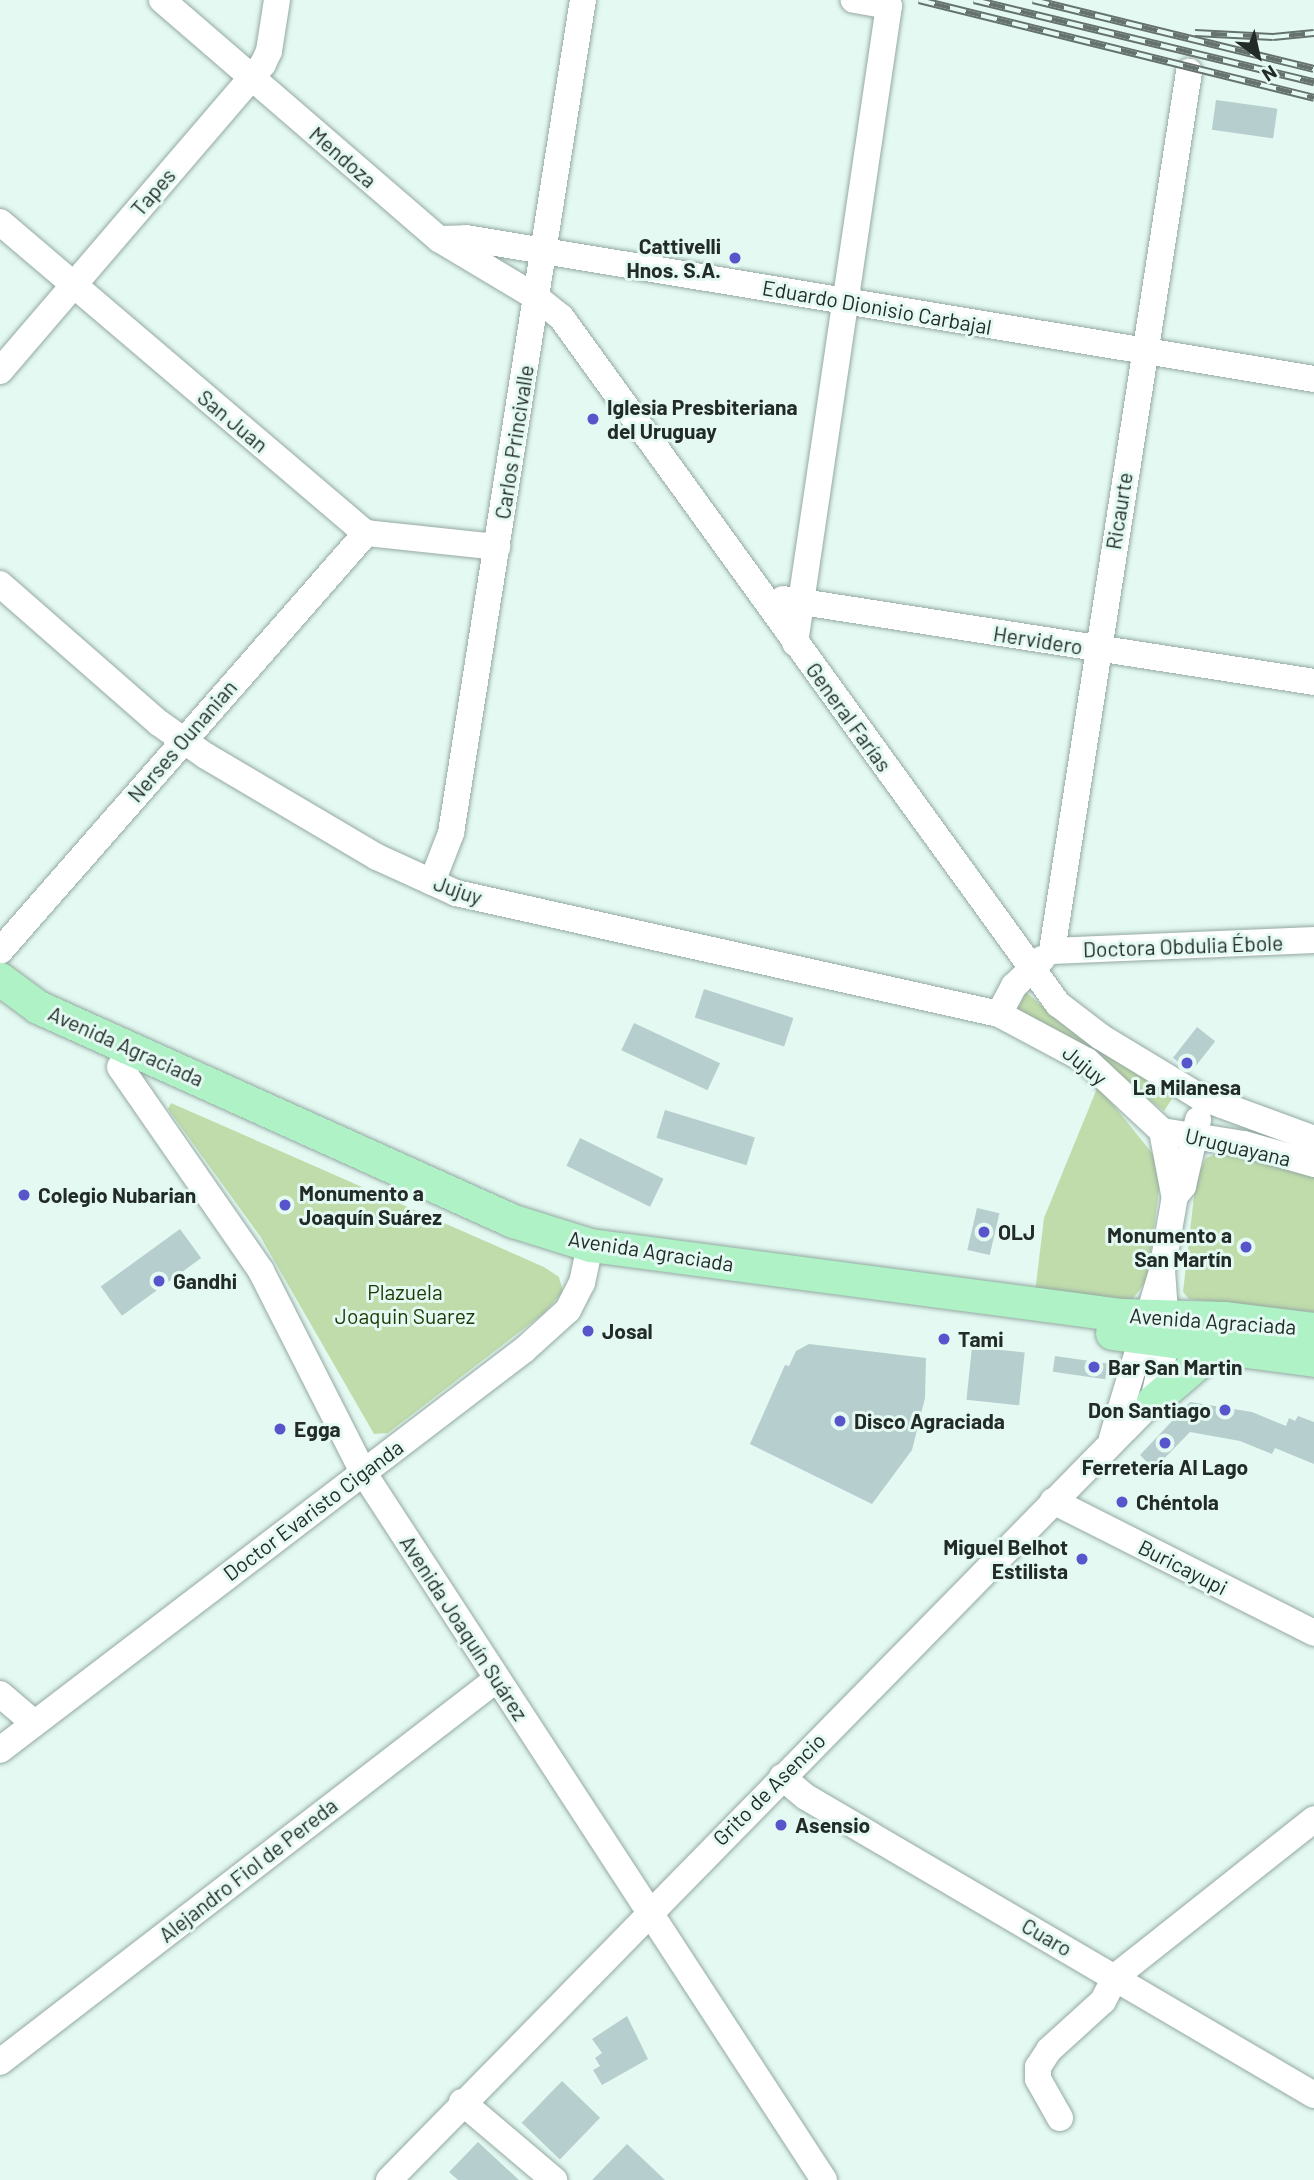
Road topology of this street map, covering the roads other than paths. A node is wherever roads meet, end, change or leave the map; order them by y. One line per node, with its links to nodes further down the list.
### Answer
1 (162, 0): 6 (street, Mendoza)
2 (277, 0): 6 (street, Tapes)
3 (583, 0): 9 (street, Carlos Princivalle)
4 (854, 0): 12 (street)
5 (1189, 72): 13 (street, Ricaurte)
6 (251, 78): 8 (street, Mendoza); 10 (street, Tapes)
7 (0, 222): 10 (street, San Juan)
8 (439, 239): 9 (street, Eduardo Dionisio Carbajal); 11 (street, Mendoza)
9 (544, 251): 11 (street, Carlos Princivalle); 12 (street, Eduardo Dionisio Carbajal)
10 (73, 285): 14 (street, Tapes); 16 (street, San Juan)
11 (537, 297): 17 (street, Carlos Princivalle); 19 (street, General Farías)
12 (846, 302): 13 (street, Eduardo Dionisio Carbajal); 20 (street)
13 (1144, 352): 15 (street, Eduardo Dionisio Carbajal); 22 (street, Ricaurte)
14 (0, 371)
15 (1314, 379)
16 (366, 533): 17 (street); 24 (street, Nerses Ounanian)
17 (497, 547): 25 (street, Carlos Princivalle)
18 (0, 584): 24 (street, Jujuy)
19 (762, 595): 20 (street, Hervidero); 21 (street, General Farías)
20 (801, 602): 21 (street); 22 (street, Hervidero)
21 (796, 643): 29 (street, General Farías)
22 (1098, 649): 23 (street, Hervidero); 28 (street, Ricaurte)
23 (1314, 682)
24 (182, 739): 25 (street, Jujuy); 27 (street, Nerses Ounanian)
25 (432, 882): 32 (street, Jujuy)
26 (1314, 940): 28 (street, Doctora Obdulia Ébole)
27 (0, 951)
28 (1052, 951): 29 (street)
29 (1030, 969): 32 (street); 34 (street, General Farías)
30 (0, 979): 40 (main road, Avenida Agraciada)
31 (0, 1004): 33 (main road, Avenida Agraciada)
32 (999, 1014): 35 (street, Jujuy)
33 (120, 1066): 40 (main road, Avenida Agraciada); 47 (street, Avenida Joaquín Suárez)
34 (1200, 1097): 35 (street); 36 (street); 37 (street, Uruguayana)
35 (1162, 1131): 36 (street, Uruguayana); 39 (street)
36 (1197, 1135): 38 (street, Uruguayana); 39 (street)
37 (1314, 1139)
38 (1314, 1164)
39 (1175, 1196): 41 (street)
40 (588, 1254): 41 (main road, Avenida Agraciada); 47 (street, Doctor Evaristo Ciganda)
41 (1155, 1327): 42 (main road, Avenida Agraciada); 43 (main road, Avenida Agraciada); 45 (street); 46 (street)
42 (1314, 1329)
43 (1216, 1347): 44 (main road, Avenida Agraciada); 45 (main road)
44 (1314, 1360)
45 (1153, 1401): 46 (street, Grito de Asencio)
46 (1110, 1442): 48 (street, Grito de Asencio)
47 (363, 1472): 50 (street, Avenida Joaquín Suárez); 52 (street, Doctor Evaristo Ciganda)
48 (1053, 1501): 49 (street, Buricayupi); 54 (street, Grito de Asencio)
49 (1314, 1633)
50 (497, 1679): 56 (street, Avenida Joaquín Suárez); 58 (street, Alejandro Fiol de Pereda)
51 (0, 1694): 52 (street)
52 (34, 1723): 53 (street, Doctor Evaristo Ciganda)
53 (0, 1750)
54 (782, 1777): 56 (street, Grito de Asencio); 57 (street, Cuaro)
55 (1314, 1819): 57 (street)
56 (647, 1913): 60 (street, Grito de Asencio); 64 (street, Avenida Joaquín Suárez)
57 (1115, 1977): 59 (street, Cuaro); 61 (street)
58 (0, 2062)
59 (1314, 2095)
60 (463, 2102): 62 (street, Grito de Asencio); 63 (street)
61 (1060, 2118)
62 (388, 2180)
63 (554, 2180)
64 (824, 2180)

